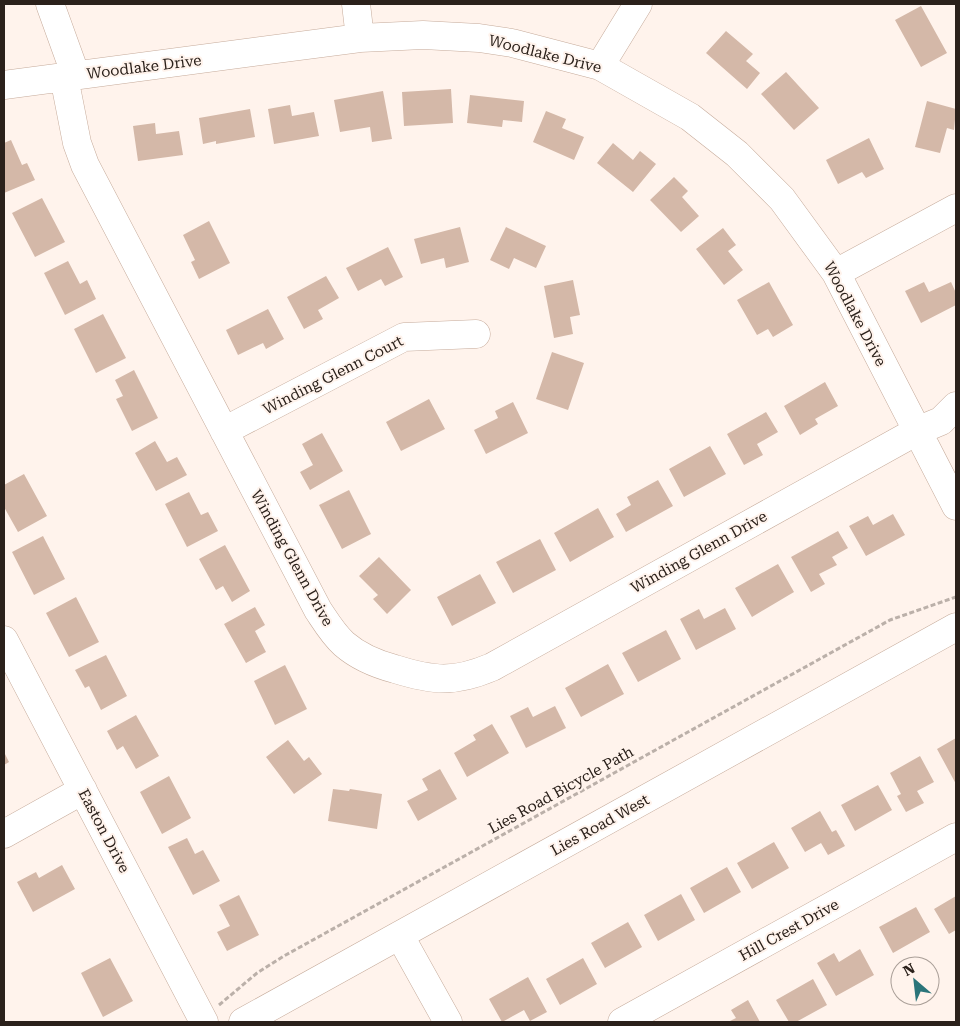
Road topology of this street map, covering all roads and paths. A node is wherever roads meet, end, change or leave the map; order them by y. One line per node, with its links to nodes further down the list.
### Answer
1 (50, 4): 6 (street, Winding Glenn Drive)
2 (356, 4): 4 (street)
3 (638, 4): 5 (street)
4 (360, 38): 5 (street, Woodlake Drive); 6 (street, Woodlake Drive)
5 (600, 66): 9 (street, Woodlake Drive)
6 (70, 77): 7 (street, Woodlake Drive); 12 (street, Winding Glenn Drive)
7 (4, 85)
8 (956, 208): 9 (street)
9 (836, 273): 13 (street, Woodlake Drive)
10 (476, 334): 12 (street, Winding Glenn Court)
11 (956, 406): 13 (street, Winding Glenn Drive)
12 (224, 431): 13 (street, Winding Glenn Drive)
13 (917, 432): 14 (street, Woodlake Drive)
14 (956, 506)
15 (956, 598): 22 (path, Lies Road Bicycle Path)
16 (956, 627): 21 (street, Lies Road West)
17 (4, 640): 18 (street, Easton Drive)
18 (83, 790): 19 (street); 22 (street, Easton Drive)
19 (4, 834)
20 (956, 837): 25 (street, Hill Crest Drive)
21 (400, 936): 23 (street, Lies Road West); 24 (street)
22 (203, 1019)
23 (244, 1022)
24 (448, 1022)
25 (622, 1022)

